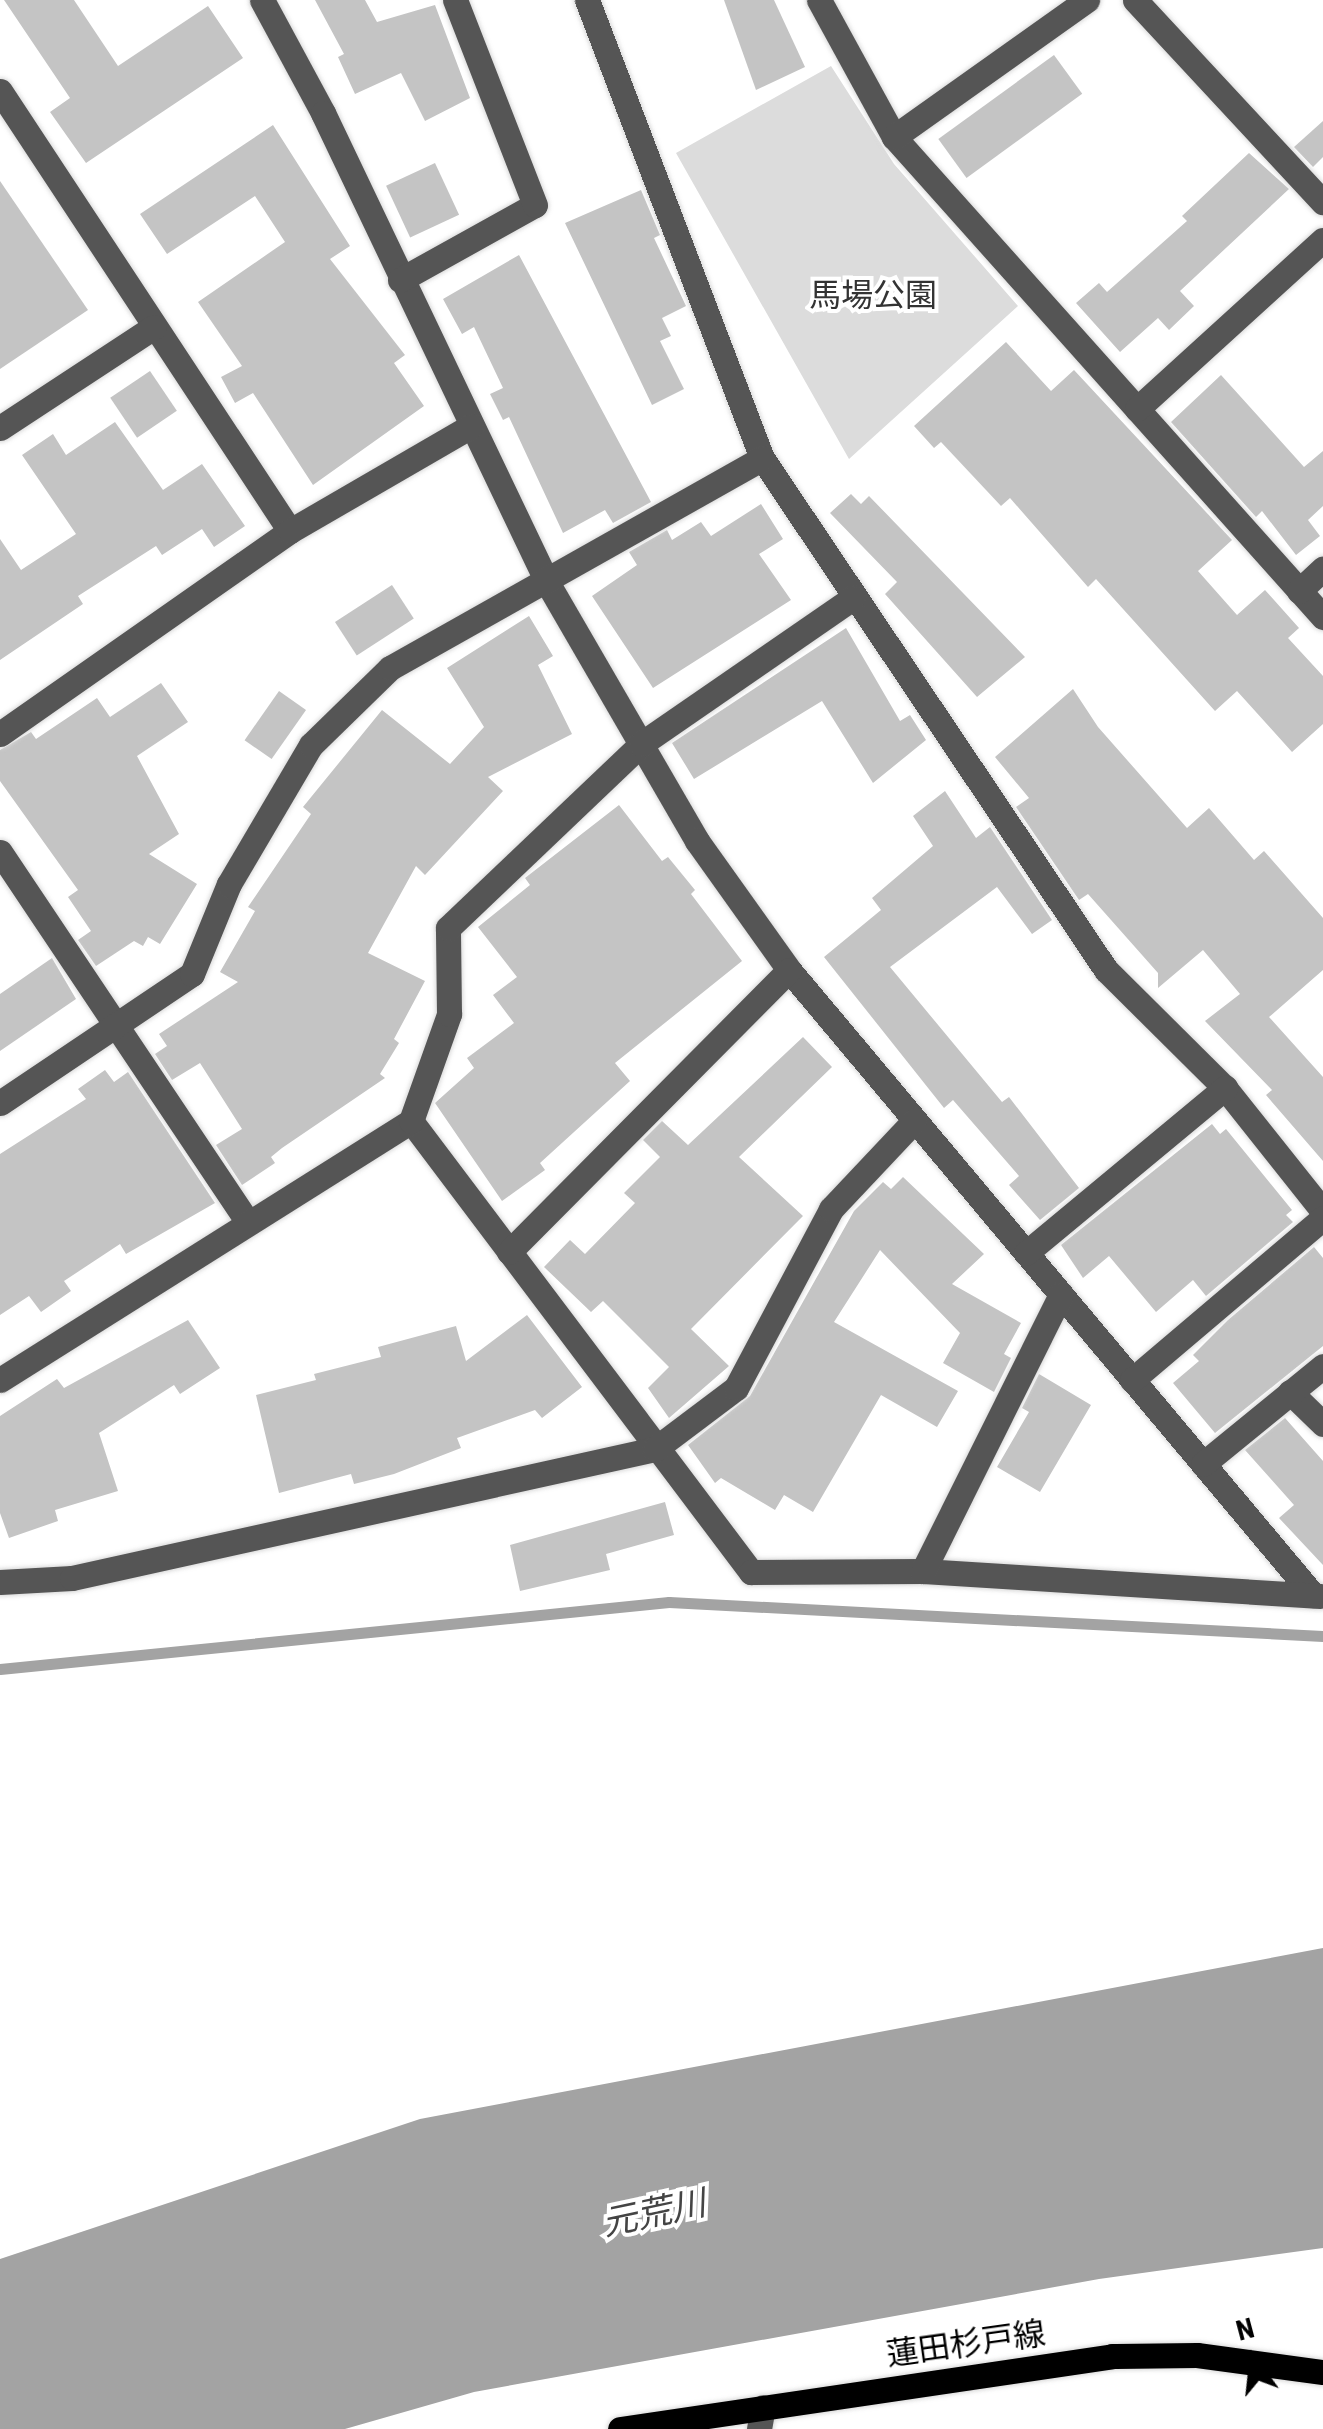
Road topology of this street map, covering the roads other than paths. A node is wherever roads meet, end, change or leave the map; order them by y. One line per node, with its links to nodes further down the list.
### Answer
1 (262, 0): 11 (street)
2 (456, 0): 11 (street)
3 (587, 0): 16 (street)
4 (819, 0): 8 (street)
5 (1087, 0): 8 (street)
6 (1135, 0): 9 (street)
7 (0, 92): 12 (street)
8 (894, 137): 13 (street)
9 (1323, 202)
10 (1323, 240): 13 (street)
11 (400, 280): 14 (street)
12 (154, 327): 15 (street); 17 (street)
13 (1137, 409): 20 (street)
14 (471, 426): 17 (street); 19 (street)
15 (0, 428)
16 (762, 458): 19 (street); 21 (street)
17 (290, 531): 23 (street)
18 (1323, 569): 20 (street)
19 (548, 582): 24 (street); 27 (street)
20 (1299, 590): 22 (street)
21 (853, 598): 24 (street); 28 (street)
22 (1323, 617)
23 (0, 734)
24 (641, 744): 26 (street); 31 (street)
25 (0, 852): 27 (street)
26 (789, 970): 30 (street); 34 (street)
27 (117, 1028): 29 (street); 33 (street)
28 (1226, 1088): 32 (street); 35 (street)
29 (0, 1103)
30 (915, 1120): 35 (street); 42 (street)
31 (410, 1121): 33 (street); 34 (street)
32 (1323, 1214): 39 (street)
33 (248, 1223): 38 (street)
34 (509, 1252): 42 (street)
35 (1026, 1253): 36 (street)
36 (1061, 1294): 39 (street); 44 (street)
37 (1323, 1366): 40 (street)
38 (0, 1380)
39 (1132, 1380): 43 (street)
40 (1290, 1392): 41 (street); 43 (street)
41 (1323, 1424)
42 (655, 1449): 44 (street); 45 (street)
43 (1203, 1464): 46 (street)
44 (923, 1571): 46 (street)
45 (0, 1582)
46 (1318, 1595)
47 (1323, 2372): 48 (main road, 蓮田杉戸線)
48 (761, 2418): 49 (main road, 蓮田杉戸線)
49 (620, 2429)

